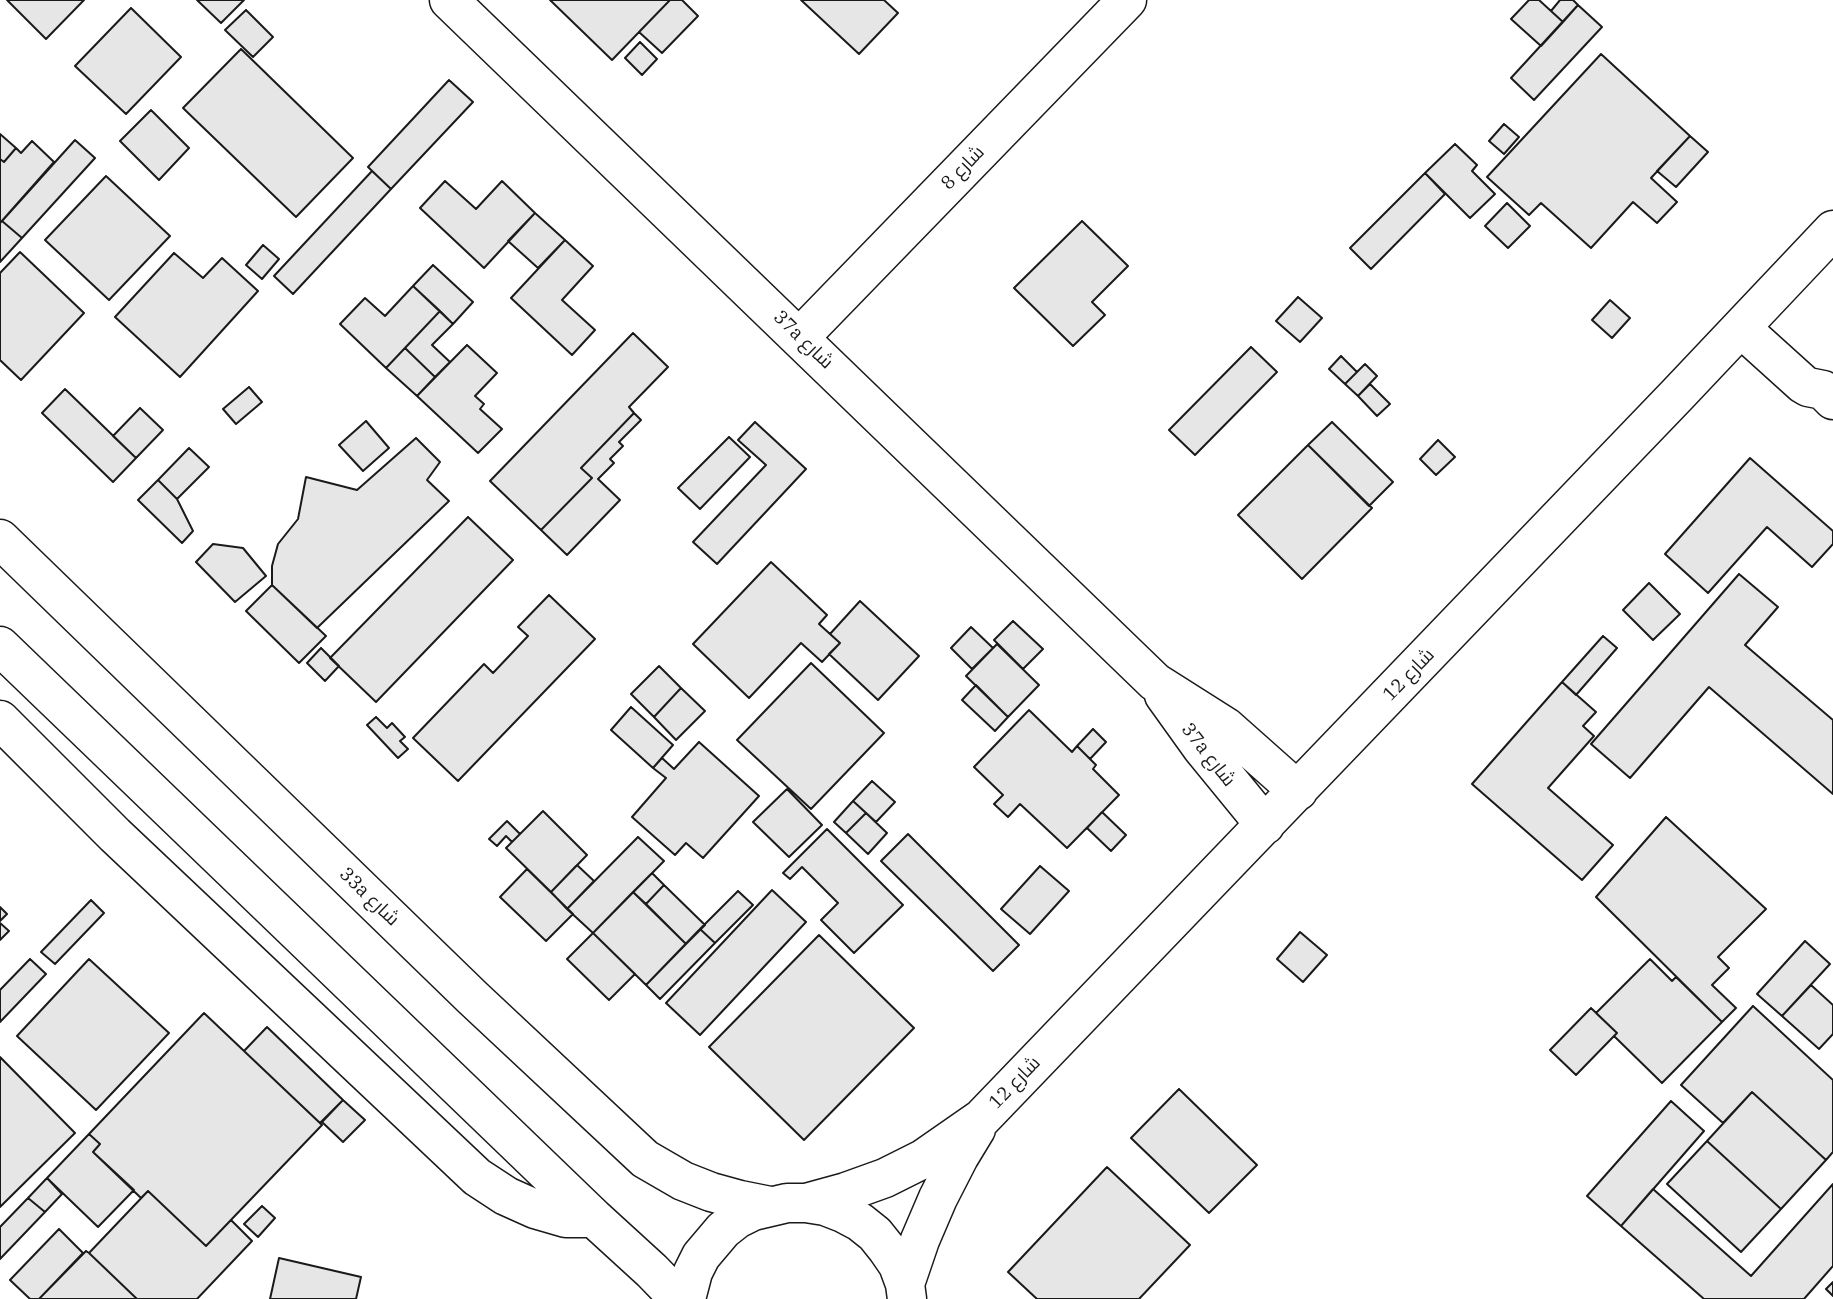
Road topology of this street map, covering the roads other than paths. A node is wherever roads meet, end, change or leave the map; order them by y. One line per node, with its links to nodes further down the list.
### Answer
1 (449, 0): 5 (street, 37a شارع)
2 (1127, 0): 5 (street, شارع 8)
3 (1833, 230): 4 (street, شارع 12)
4 (1750, 318): 6 (street); 11 (street, شارع 12)
5 (800, 337): 9 (street, 37a شارع)
6 (1828, 395)
7 (0, 539): 14 (street, 33a شارع)
8 (0, 646): 15 (street)
9 (1155, 682): 11 (street, 37a شارع); 12 (street, 37a شارع)
10 (0, 720): 15 (street)
11 (1298, 791): 12 (street, شارع 12)
12 (1265, 825): 13 (street, شارع 12)
13 (982, 1118): 14 (street, شارع 12); 16 (street, شارع 12)
14 (788, 1204): 16 (street, 33a شارع); 18 (street, شارع 12)
15 (594, 1218): 17 (street)
16 (906, 1291)
17 (679, 1299)
18 (686, 1299)

